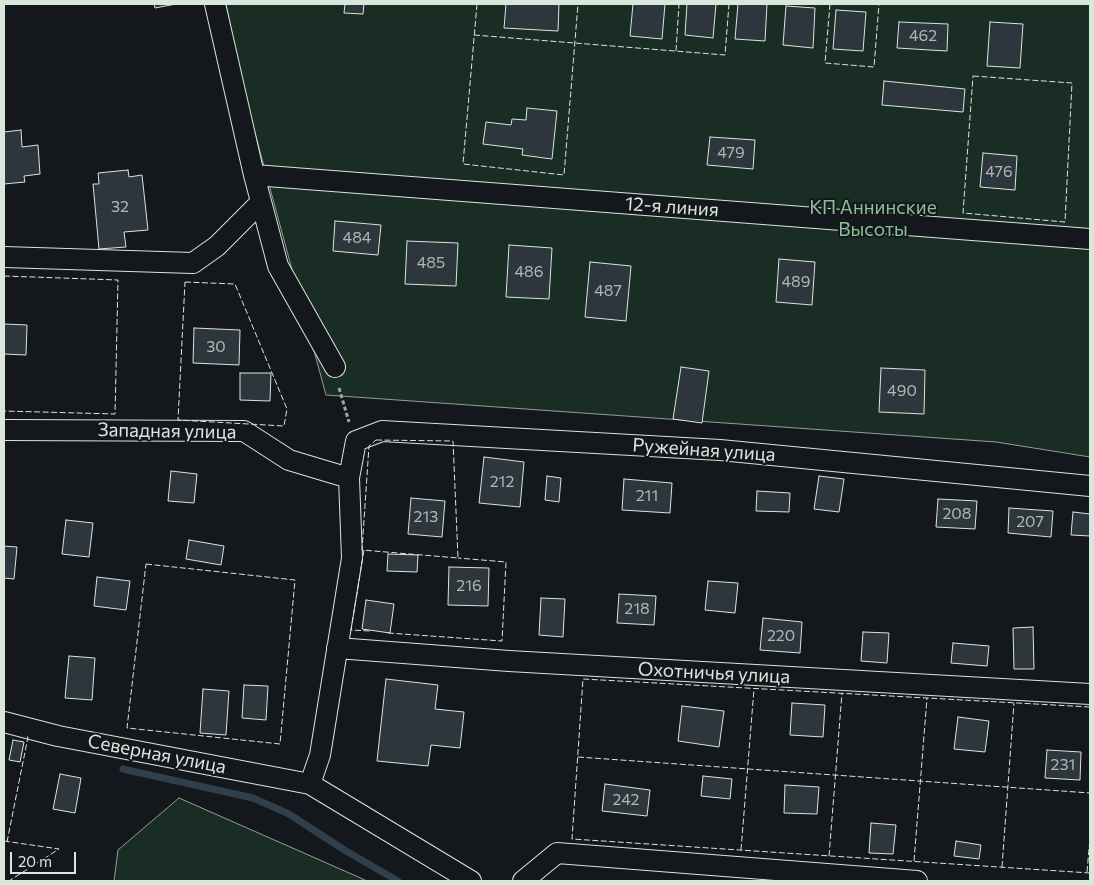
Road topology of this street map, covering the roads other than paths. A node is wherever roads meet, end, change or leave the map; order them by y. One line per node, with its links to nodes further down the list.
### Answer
1 (216, 4): 2 (street)
2 (254, 175): 3 (street); 4 (street, 12-я линия)
3 (261, 202): 5 (street); 6 (street)
4 (1090, 239)
5 (4, 257)
6 (334, 368)
7 (4, 430): 8 (street, Западная улица)
8 (349, 478): 9 (street, Ружейная улица); 10 (street)
9 (1090, 486)
10 (337, 648): 11 (street, Охотничья улица); 13 (street)
11 (1090, 694)
12 (4, 722): 13 (street, Северная улица)
13 (310, 784): 14 (street)
14 (471, 881)
15 (523, 881): 16 (street)
16 (917, 881)

